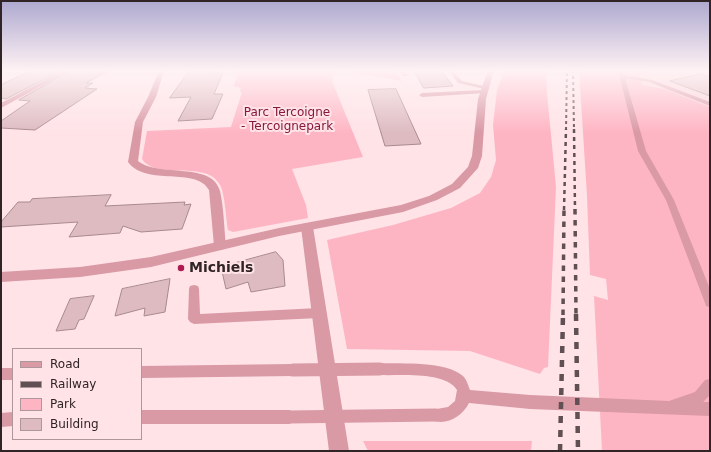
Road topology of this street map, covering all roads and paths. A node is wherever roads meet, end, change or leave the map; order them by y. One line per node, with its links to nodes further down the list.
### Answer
1 (29, 91): 9 (street)
2 (154, 91): 11 (street)
3 (467, 91): 7 (lane)
4 (484, 91): 10 (street)
5 (626, 91): 14 (lane)
6 (676, 91): 8 (lane)
7 (422, 94)
8 (710, 104)
9 (1, 106)
10 (307, 227): 11 (street); 15 (street)
11 (220, 246): 12 (street)
12 (1, 277)
13 (194, 289): 15 (lane)
14 (710, 303)
15 (319, 313): 26 (street)
16 (142, 372): 20 (lane, bridge)
17 (1, 374): 18 (lane)
18 (12, 374)
19 (710, 385): 21 (lane)
20 (465, 396): 21 (lane); 23 (lane, bridge)
21 (669, 408): 22 (lane)
22 (710, 409)
23 (142, 417)
24 (12, 419): 25 (lane)
25 (1, 420)
26 (339, 451)

